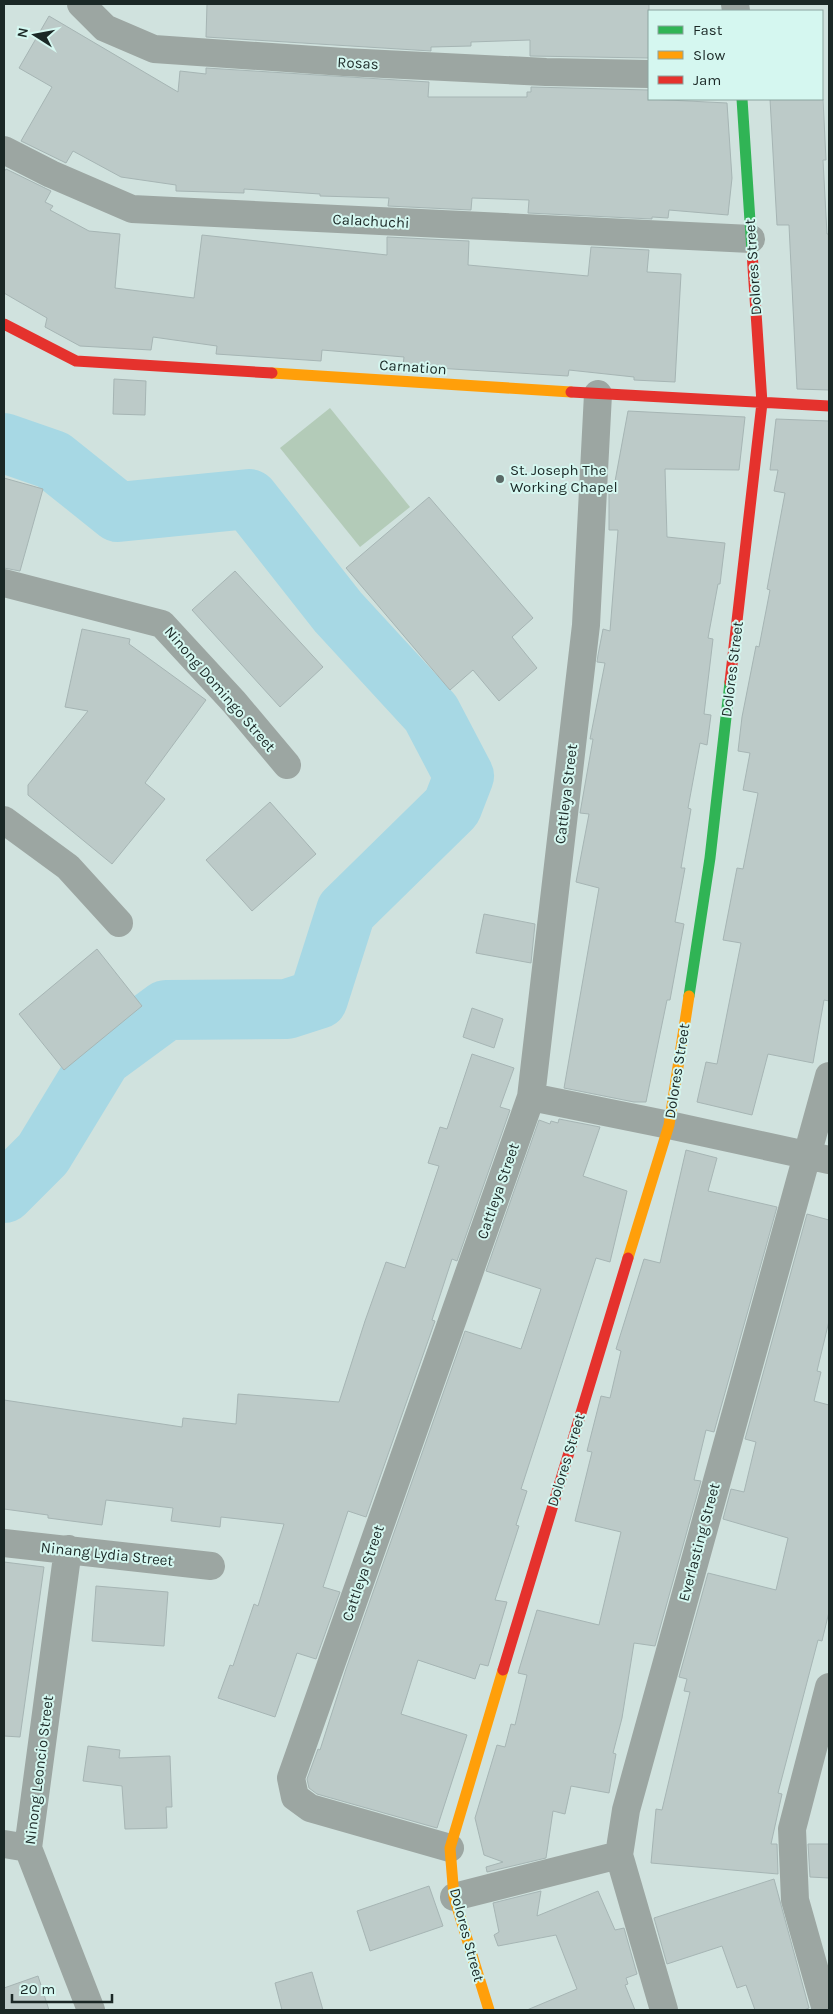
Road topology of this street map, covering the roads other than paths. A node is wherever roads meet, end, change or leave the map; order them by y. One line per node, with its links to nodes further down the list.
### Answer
1 (81, 4): 2 (street, Rosas)
2 (648, 74)
3 (742, 100): 5 (street, Dolores Street)
4 (4, 150): 5 (street, Calachuchi)
5 (751, 239): 8 (street, Dolores Street)
6 (4, 324): 7 (street, Carnation)
7 (598, 394): 8 (street, Carnation); 15 (street, Cattleya Street)
8 (762, 403): 9 (street, Carnation); 16 (street, Dolores Street)
9 (829, 406)
10 (4, 583): 11 (street, Ninong Domingo Street)
11 (287, 765)
12 (4, 820): 13 (street)
13 (119, 923)
14 (829, 1076): 17 (street, Everlasting Street)
15 (531, 1097): 16 (street); 23 (street, Cattleya Street)
16 (669, 1125): 17 (street); 23 (street, Dolores Street)
17 (818, 1158): 24 (street, Everlasting Street)
18 (4, 1543): 19 (street, Ninang Lydia Street)
19 (68, 1549): 20 (street, Ninang Lydia Street); 22 (street, Ninong Leoncio Street)
20 (211, 1566)
21 (829, 1687): 29 (street)
22 (16, 1846): 26 (street, Ninong Leoncio Street)
23 (450, 1848): 25 (street, Dolores Street)
24 (619, 1855): 25 (street); 28 (street, Everlasting Street)
25 (454, 1897): 27 (street, Dolores Street)
26 (91, 2010)
27 (489, 2010)
28 (664, 2010)
29 (826, 2010)

